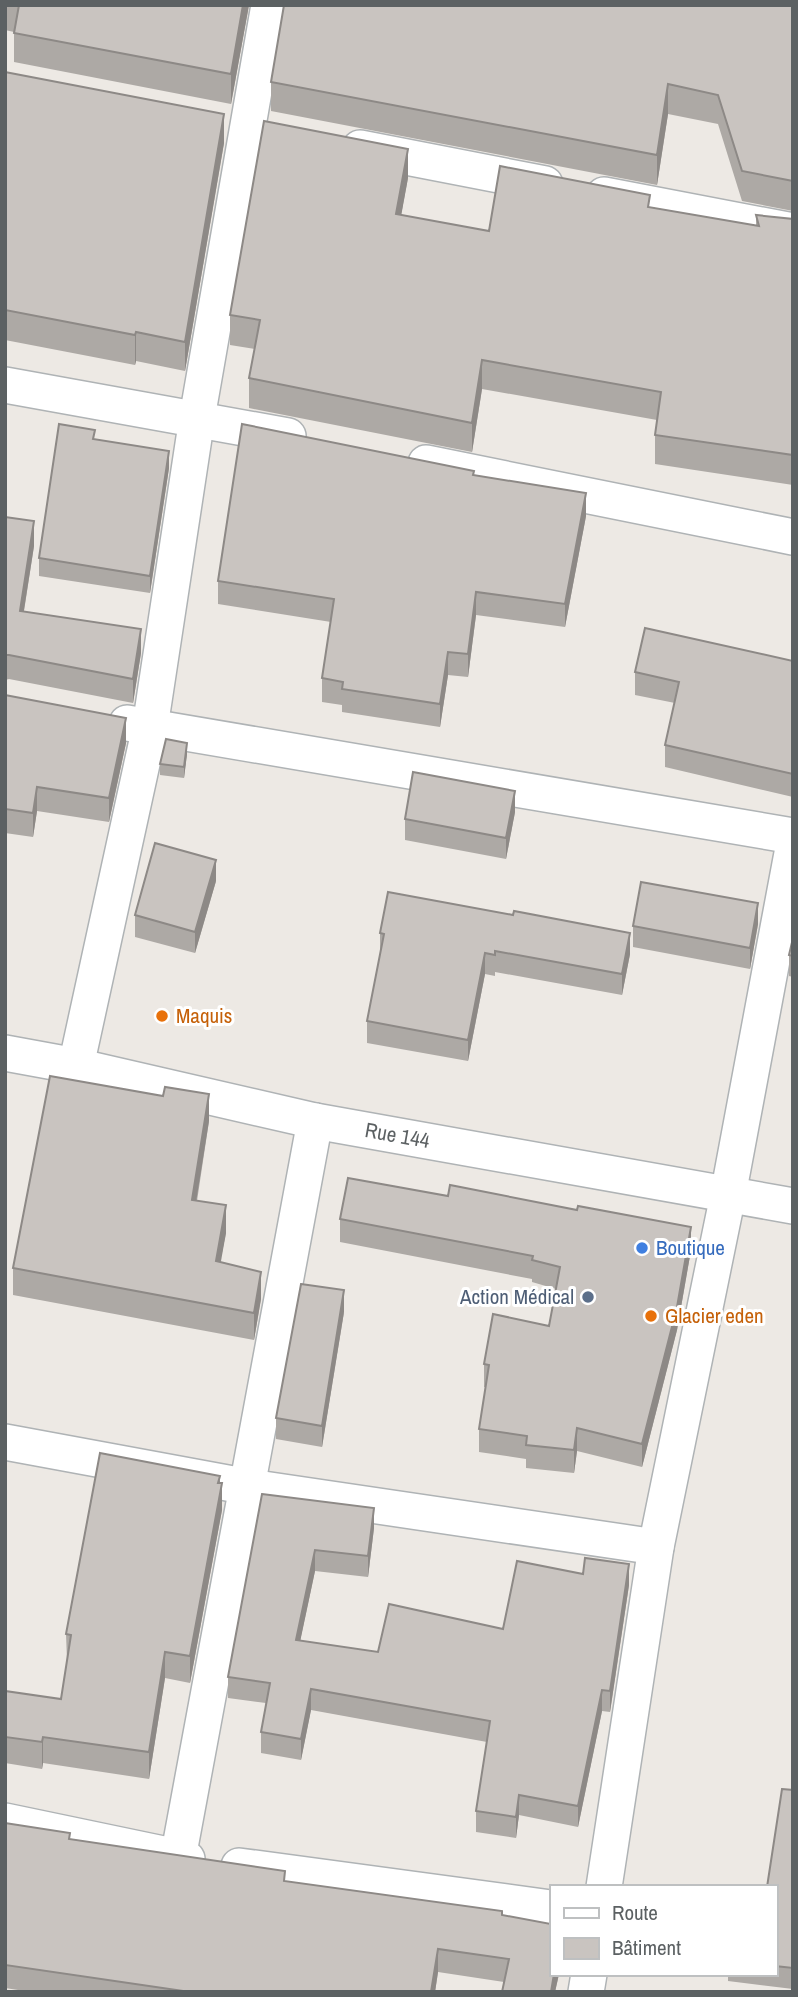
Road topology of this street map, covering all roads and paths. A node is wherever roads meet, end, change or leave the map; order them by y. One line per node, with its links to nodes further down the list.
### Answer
1 (269, 5): 5 (street)
2 (330, 142): 3 (street)
3 (793, 231)
4 (5, 385): 5 (street)
5 (197, 418): 6 (street); 10 (street)
6 (319, 442)
7 (400, 458): 8 (street)
8 (793, 537)
9 (97, 717): 10 (street)
10 (150, 727): 11 (street); 14 (street)
11 (793, 836)
12 (793, 848): 16 (street)
13 (5, 1053): 14 (street, Rue 144)
14 (76, 1066): 15 (street, Rue 144)
15 (315, 1121): 16 (street, Rue 144); 19 (street)
16 (728, 1195): 17 (street, Rue 144); 20 (street)
17 (793, 1206)
18 (5, 1442): 19 (street)
19 (249, 1488): 20 (street); 22 (street)
20 (656, 1547): 23 (street)
21 (5, 1821): 22 (street)
22 (178, 1858): 24 (street)
23 (604, 1885)
24 (550, 1908)

